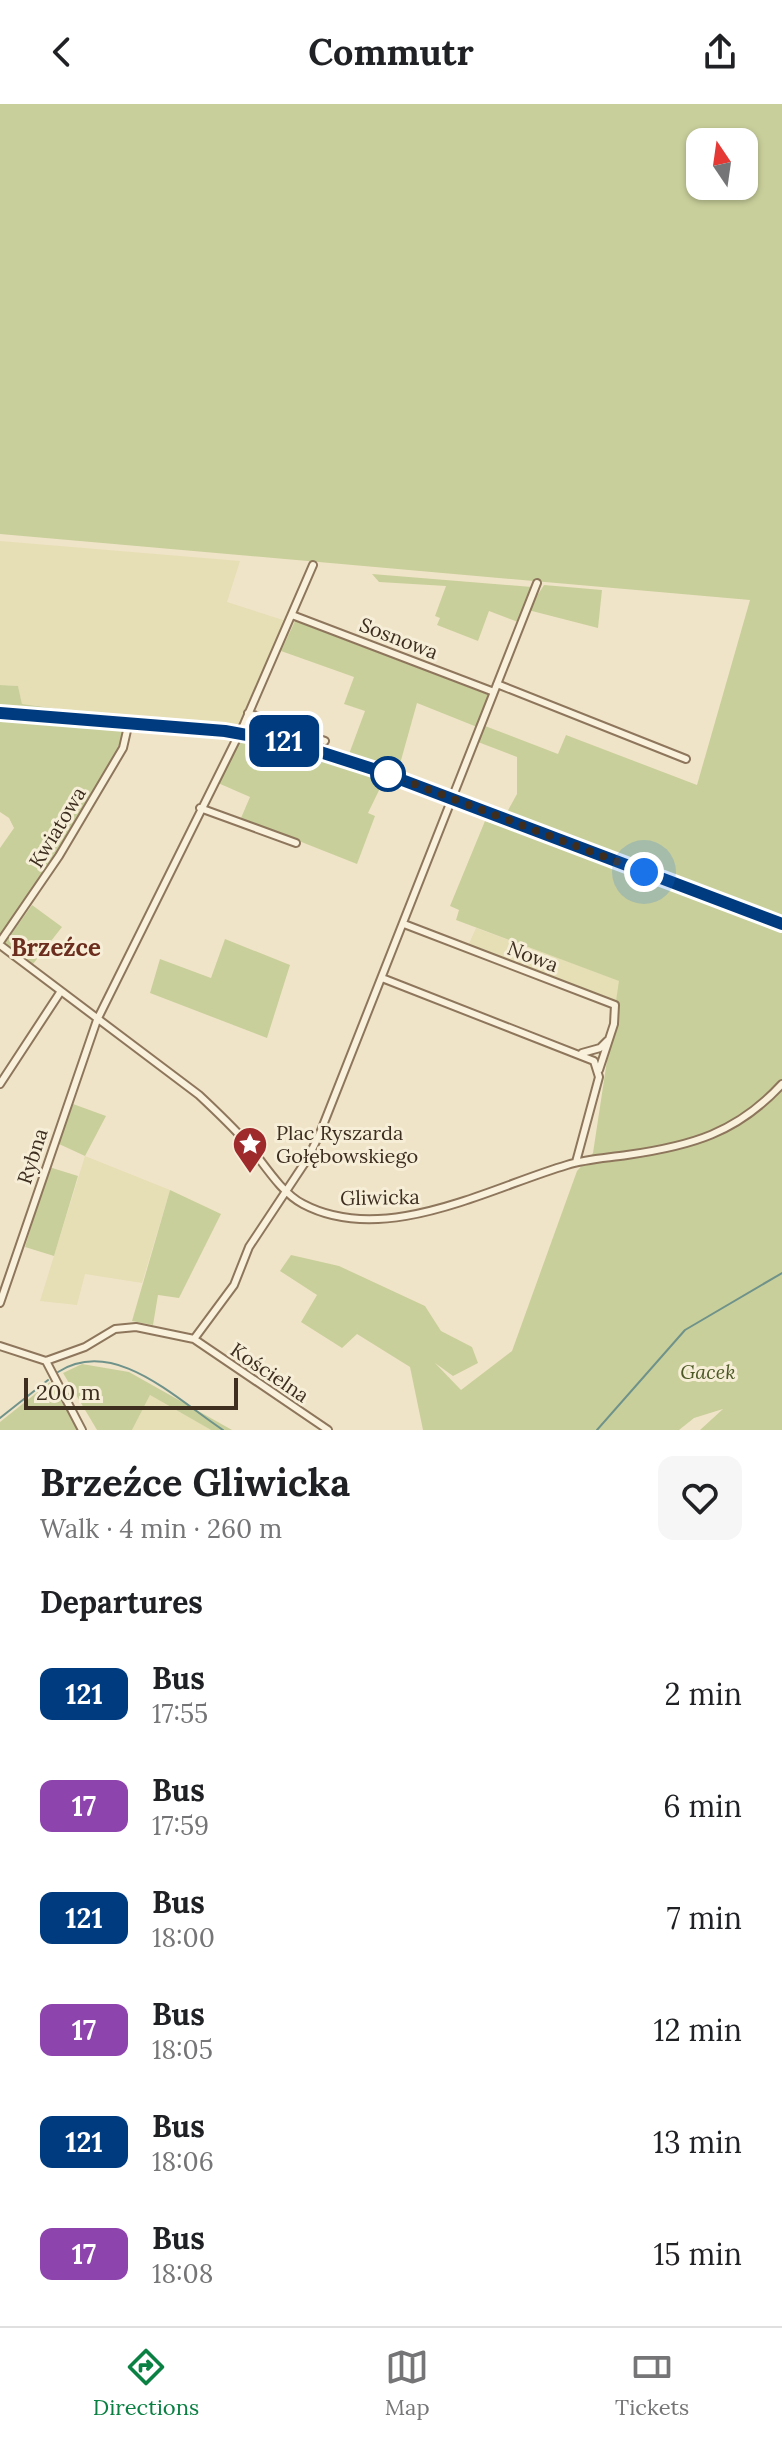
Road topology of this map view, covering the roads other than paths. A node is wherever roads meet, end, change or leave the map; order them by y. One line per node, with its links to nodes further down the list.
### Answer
1 (313, 565): 3 (street, Rybna)
2 (537, 583): 4 (street)
3 (292, 615): 5 (street, Sosnowa); 7 (street, Rybna)
4 (497, 684): 5 (street); 11 (street)
5 (494, 692): 12 (street)
6 (0, 713): 8 (main road)
7 (248, 713): 9 (street, Rybna); 10 (street)
8 (129, 722): 9 (main road); 17 (street, Kwiatowa)
9 (239, 733): 12 (main road); 13 (street, Rybna)
10 (325, 741)
11 (686, 759)
12 (452, 799): 15 (street); 16 (main road)
13 (200, 808): 14 (street); 20 (street, Rybna)
14 (296, 843)
15 (404, 924): 18 (street); 21 (street, Nowa)
16 (782, 924)
17 (0, 943): 19 (street, Gliwicka)
18 (382, 978): 22 (street); 29 (street)
19 (61, 991): 20 (street, Gliwicka); 24 (street)
20 (97, 1020): 29 (street, Gliwicka); 30 (street, Rybna)
21 (607, 1041): 22 (street); 23 (street, Nowa)
22 (581, 1053): 23 (street)
23 (599, 1070): 26 (street, Nowa)
24 (0, 1084)
25 (782, 1084): 27 (street, Gliwicka)
26 (582, 1144): 27 (street); 28 (street, Nowa)
27 (595, 1160): 28 (street, Gliwicka)
28 (576, 1162): 29 (street, Gliwicka)
29 (286, 1191): 31 (street)
30 (0, 1303)
31 (194, 1339): 33 (street); 35 (street, Kościelna)
32 (0, 1346): 33 (street)
33 (46, 1361): 34 (street)
34 (82, 1430)
35 (328, 1430)

